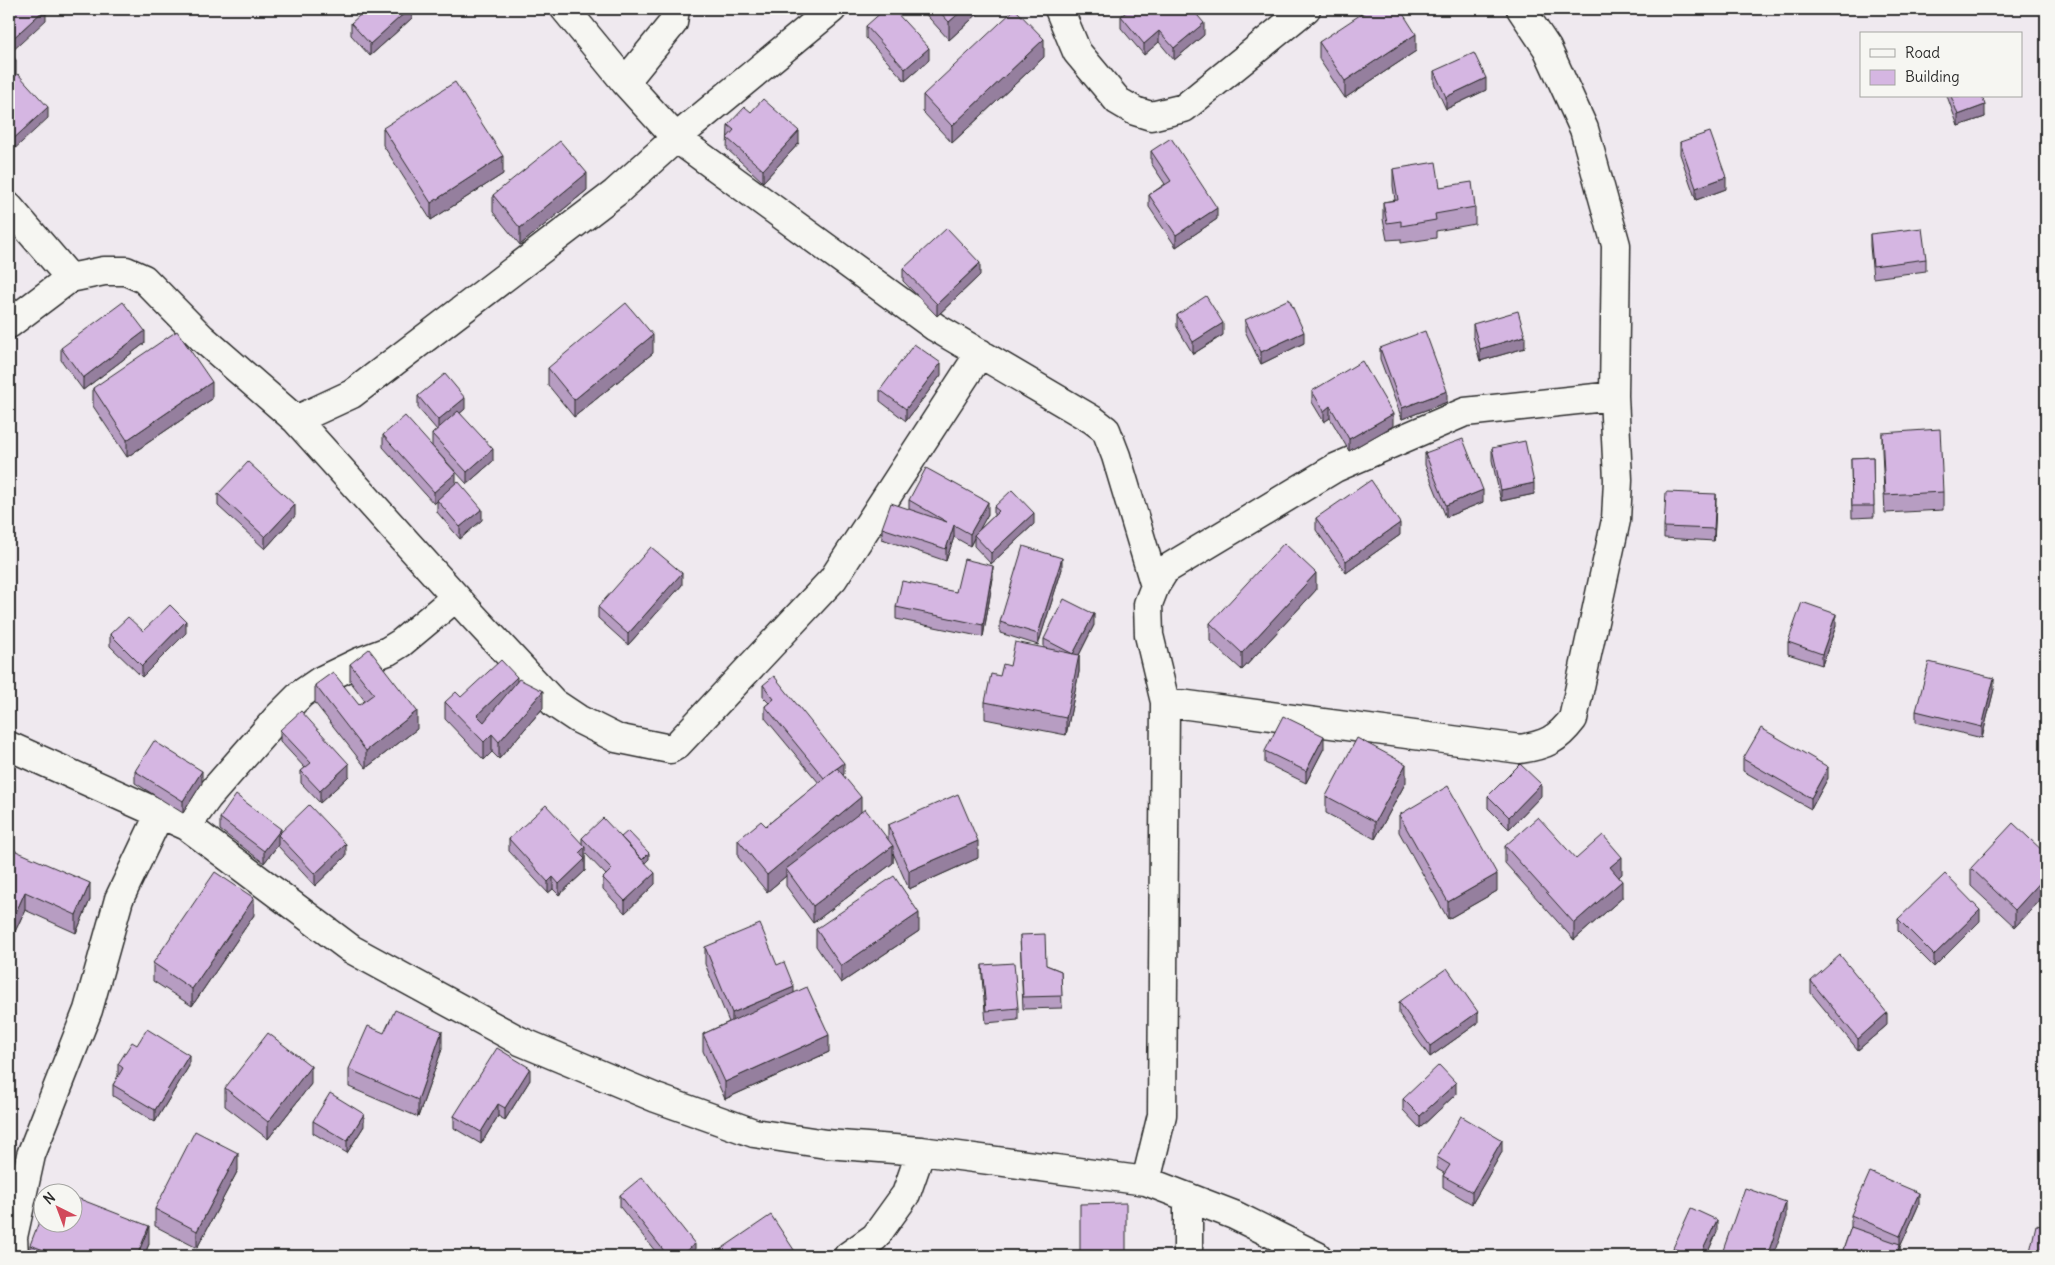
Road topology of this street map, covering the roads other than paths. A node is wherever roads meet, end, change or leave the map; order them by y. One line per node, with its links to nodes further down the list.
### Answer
1 (564, 9): 7 (street)
2 (675, 9): 7 (street)
3 (832, 9): 8 (street)
4 (1059, 9): 5 (street)
5 (1306, 9)
6 (1521, 9): 13 (street)
7 (625, 82): 8 (street)
8 (676, 138): 12 (street); 14 (street)
9 (9, 207): 10 (street)
10 (70, 278): 11 (street); 14 (street)
11 (9, 324)
12 (980, 354): 15 (street); 16 (street)
13 (1614, 396): 15 (street); 17 (street)
14 (296, 420): 16 (street)
15 (1155, 586): 17 (street)
16 (456, 596): 20 (street)
17 (1165, 702): 22 (street)
18 (9, 746): 19 (street)
19 (160, 813): 20 (street); 24 (street)
20 (187, 826): 21 (street)
21 (921, 1151): 22 (street); 25 (street)
22 (1146, 1181): 23 (street)
23 (1188, 1197): 26 (street); 27 (street)
24 (14, 1256)
25 (848, 1256)
26 (1188, 1256)
27 (1318, 1256)

